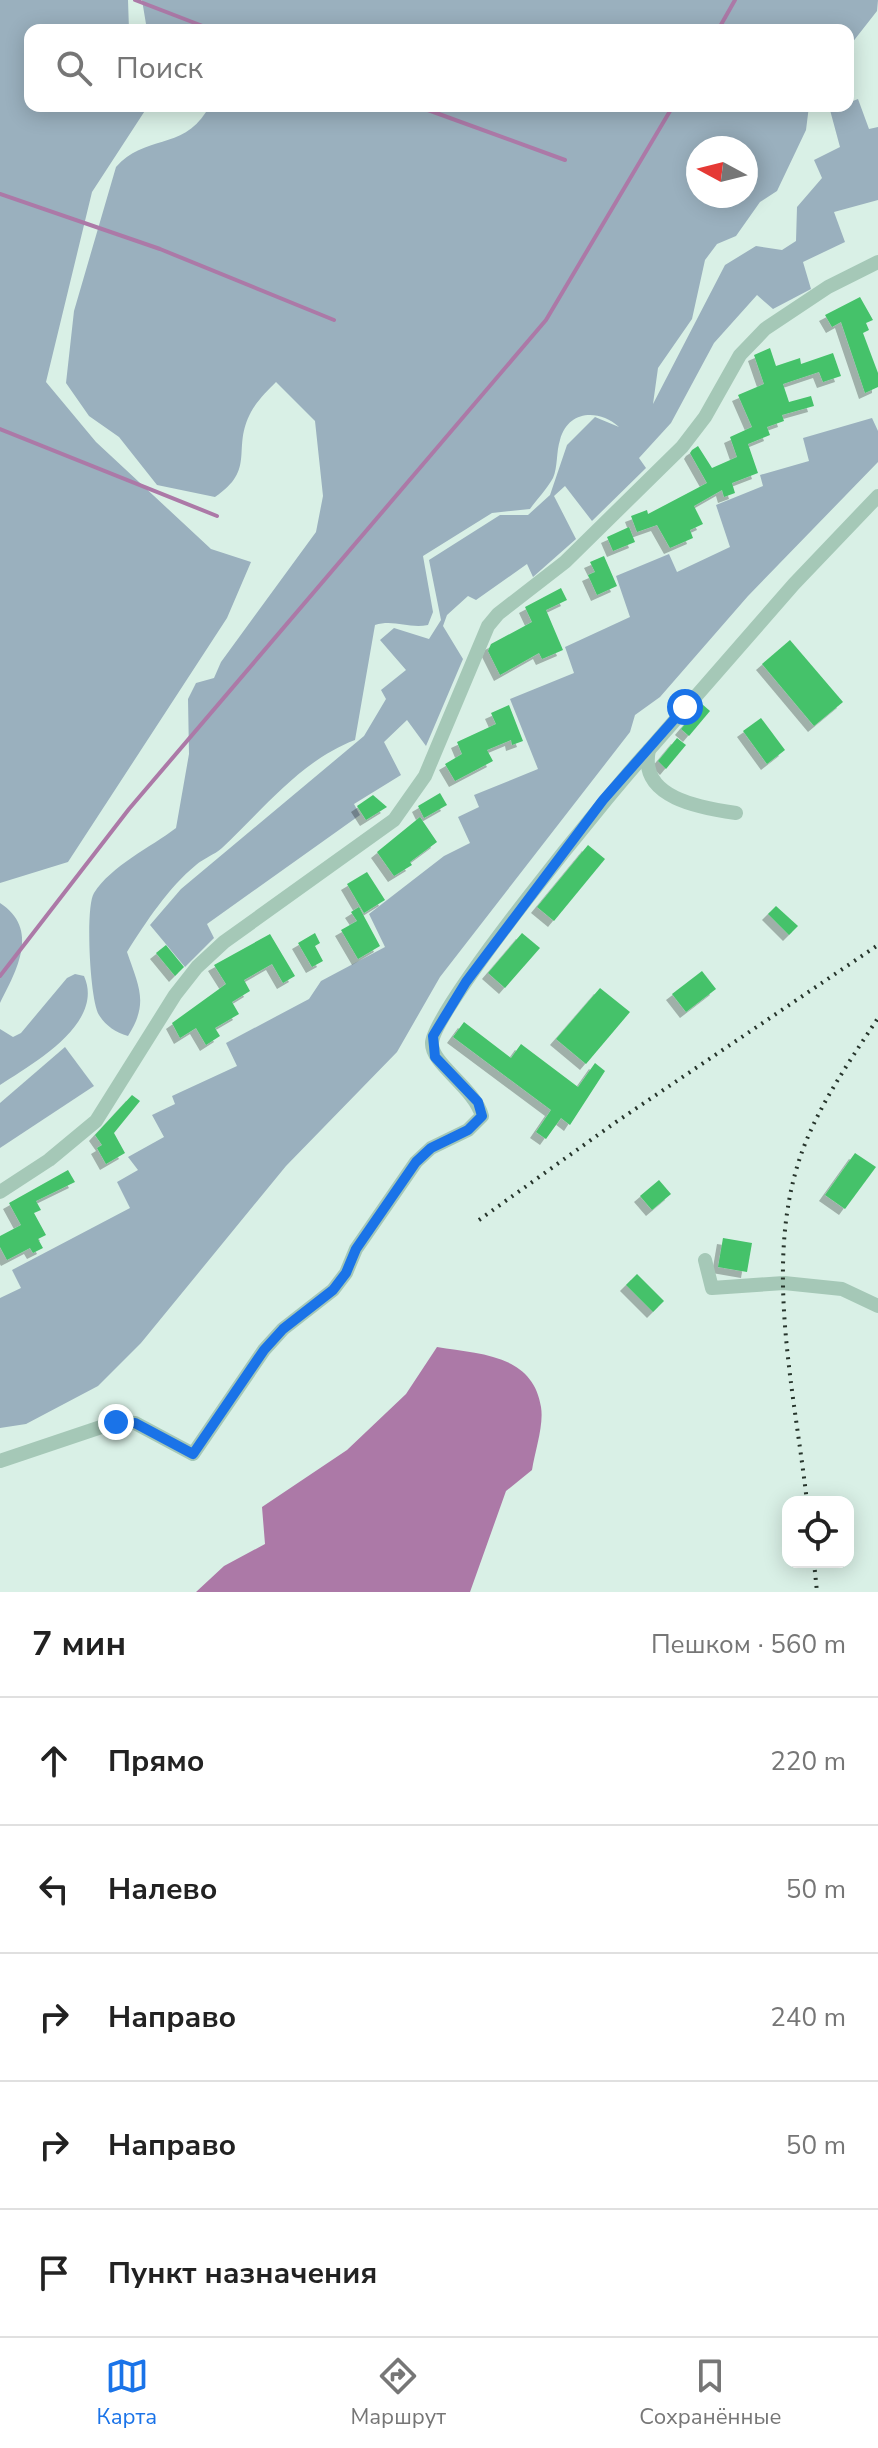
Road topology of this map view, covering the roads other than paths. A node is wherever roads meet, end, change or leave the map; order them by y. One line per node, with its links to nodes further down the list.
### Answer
1 (878, 262): 5 (street)
2 (878, 496): 3 (street)
3 (649, 750): 4 (street); 8 (street)
4 (736, 813)
5 (0, 1192)
6 (705, 1260): 7 (street)
7 (878, 1306)
8 (0, 1461)

